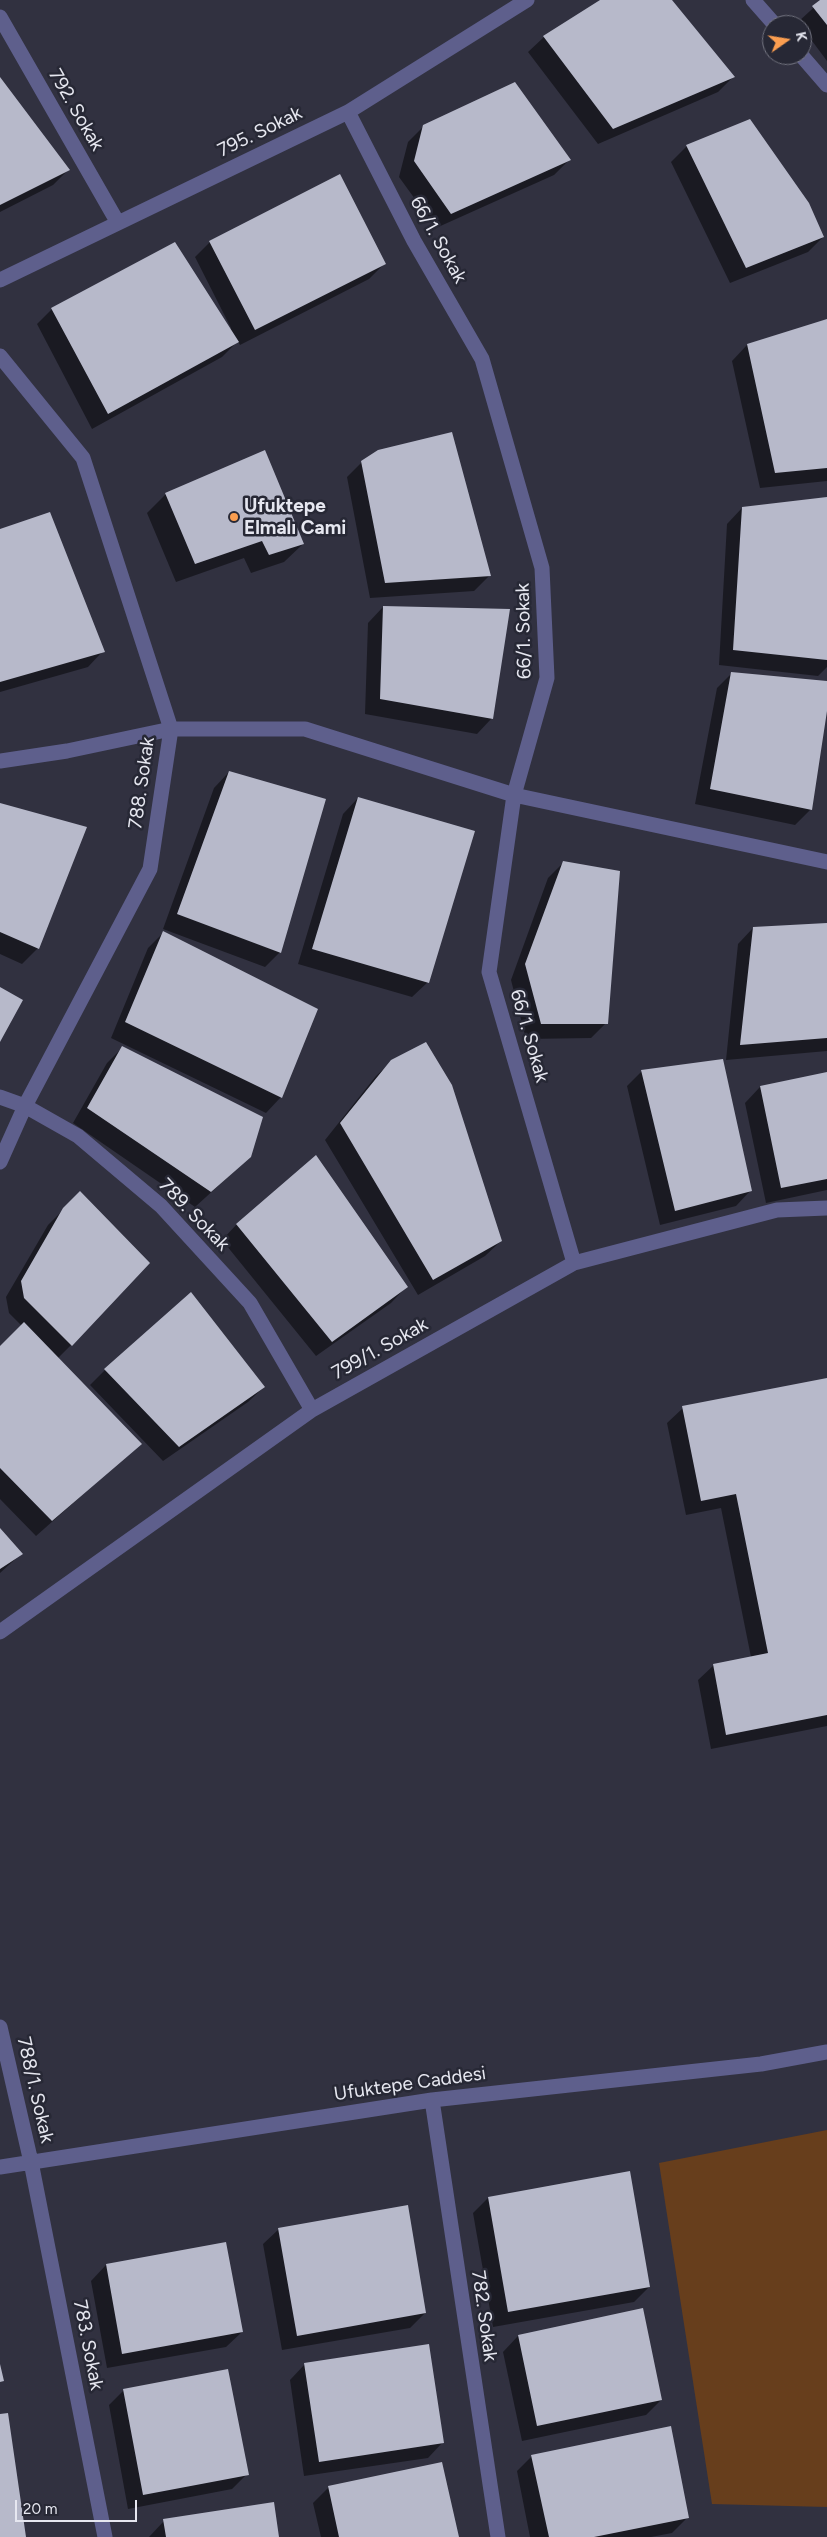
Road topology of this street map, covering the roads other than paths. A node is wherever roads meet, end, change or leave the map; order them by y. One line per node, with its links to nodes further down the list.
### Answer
1 (527, 0): 7 (street, 795. Sokak)
2 (753, 0): 3 (street)
3 (766, 15)
4 (0, 17): 8 (street, 792. Sokak)
5 (810, 65): 6 (street)
6 (827, 85)
7 (348, 112): 8 (street, 795. Sokak); 13 (street, 66/1. Sokak)
8 (118, 223): 9 (street, 795. Sokak)
9 (0, 280)
10 (0, 356): 11 (street, 788. Sokak)
11 (171, 729): 12 (street); 13 (street); 16 (street, 788. Sokak)
12 (0, 761)
13 (514, 795): 14 (street); 19 (street, 66/1. Sokak)
14 (827, 862)
15 (0, 1097): 16 (street, 789. Sokak)
16 (25, 1106): 17 (street, 788. Sokak); 20 (street, 789. Sokak)
17 (0, 1162)
18 (827, 1208): 19 (street, 799/1. Sokak)
19 (574, 1263): 20 (street, 799/1. Sokak)
20 (312, 1410): 21 (street, 799/1. Sokak)
21 (0, 1632)
22 (0, 2027): 25 (street, 788/1. Sokak)
23 (827, 2052): 24 (street, Ufuktepe Caddesi)
24 (432, 2100): 25 (street, Ufuktepe Caddesi); 28 (street, 782. Sokak)
25 (31, 2162): 26 (street, Ufuktepe Caddesi); 27 (street, 783. Sokak)
26 (0, 2167)
27 (105, 2537)
28 (498, 2537)

